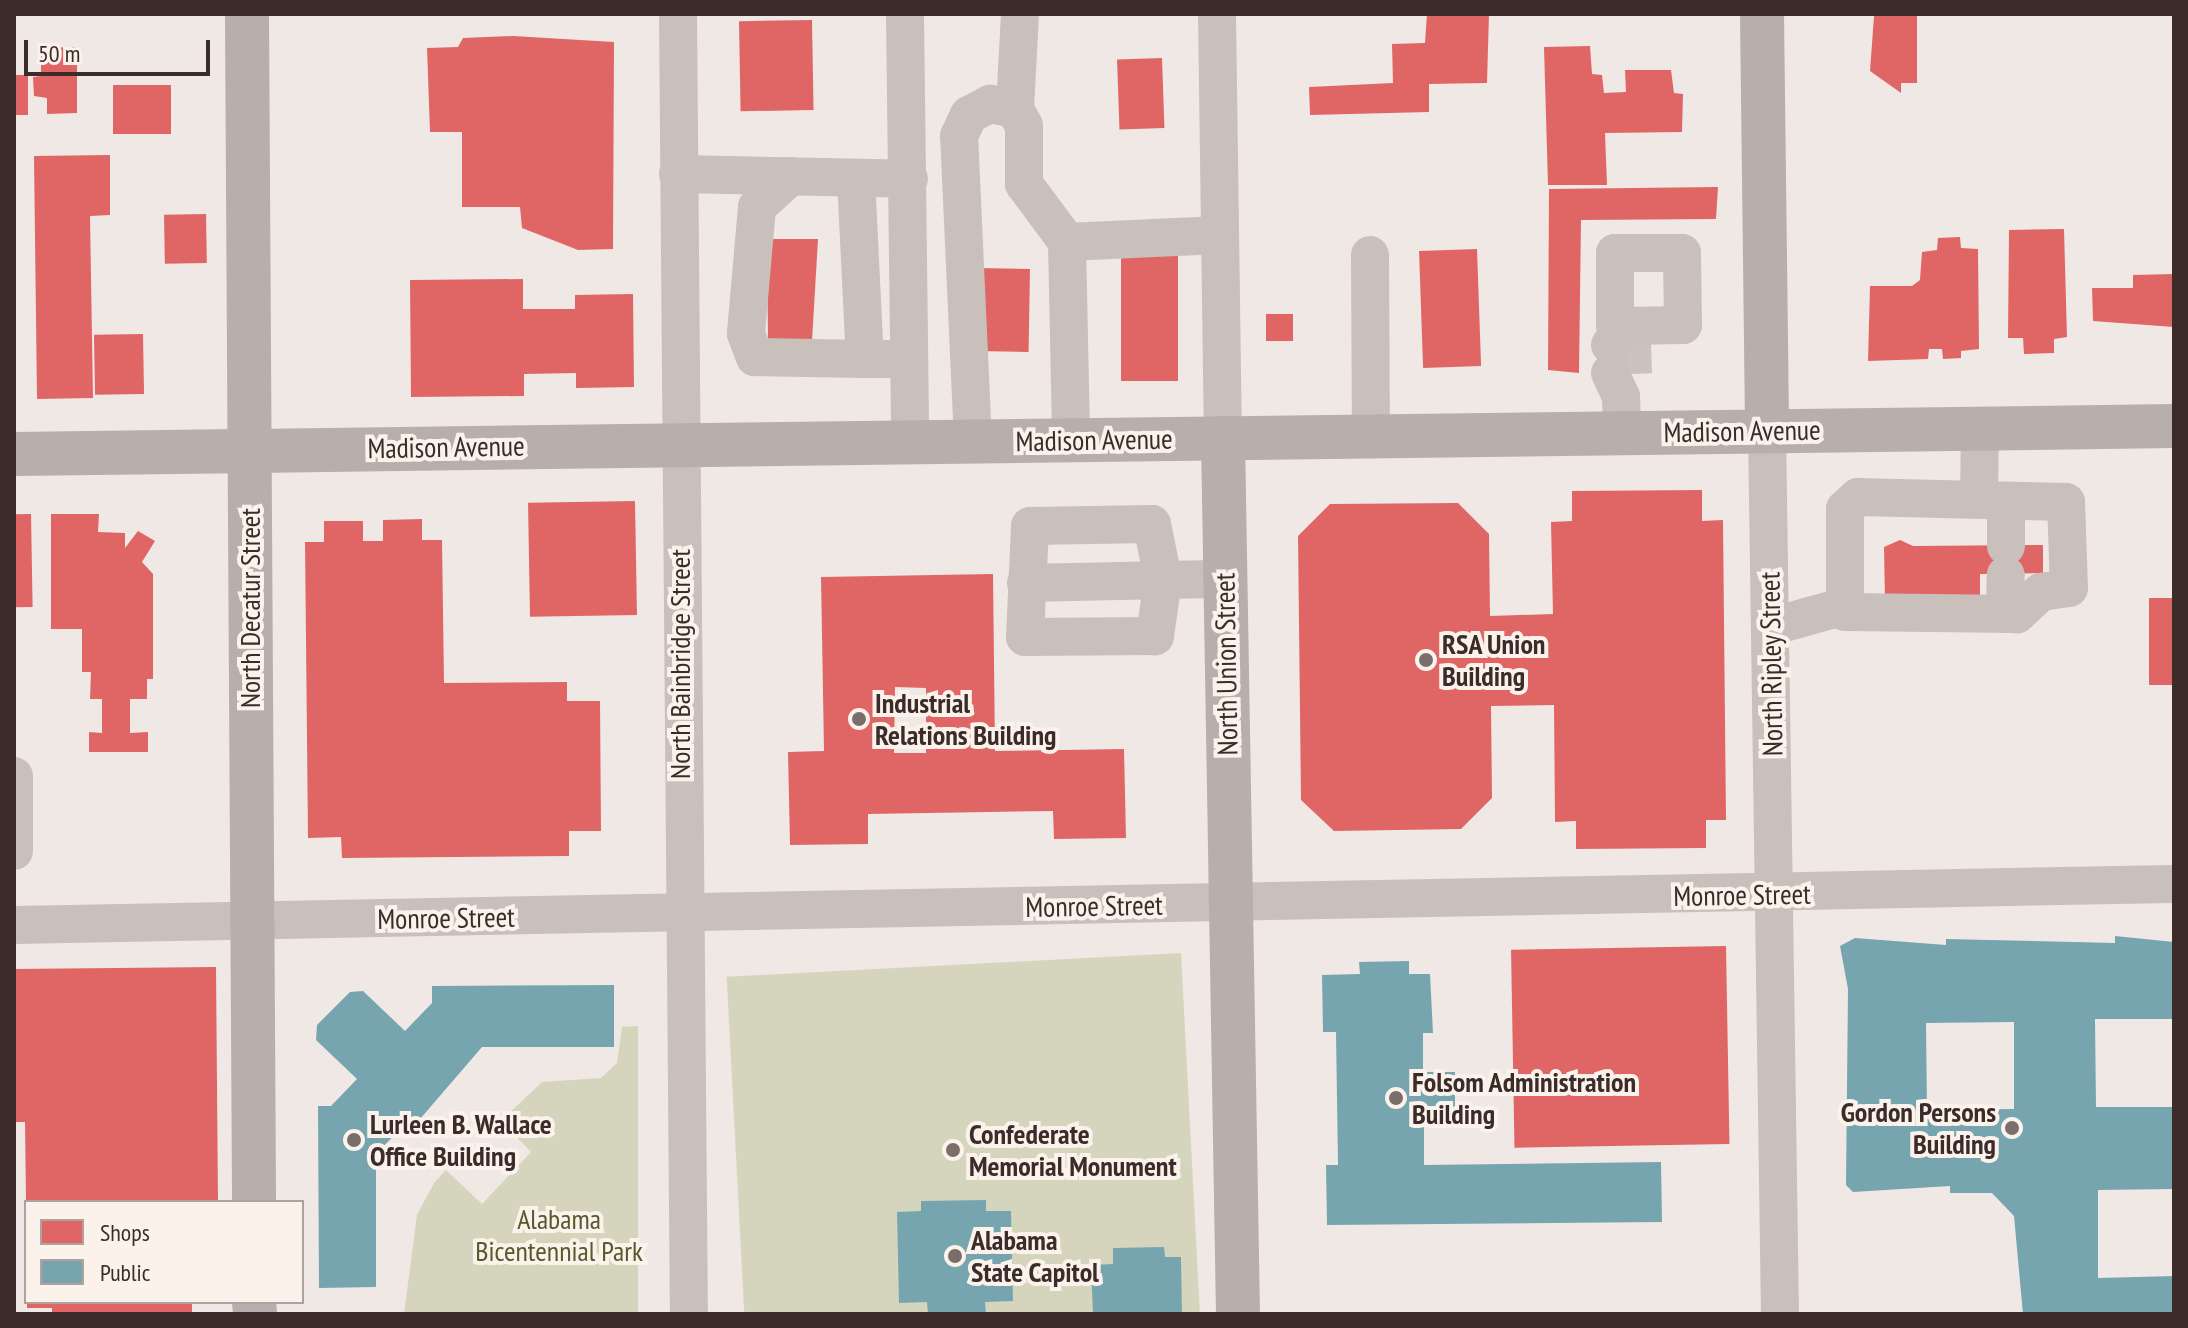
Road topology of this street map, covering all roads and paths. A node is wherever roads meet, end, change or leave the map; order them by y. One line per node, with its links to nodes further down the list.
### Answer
1 (247, 14): 26 (main road, North Decatur Street)
2 (678, 14): 8 (street, North Bainbridge Street)
3 (905, 14): 11 (street)
4 (1020, 14): 7 (street)
5 (1217, 14): 12 (street, North Union Street)
6 (1762, 14): 19 (main road, North Ripley Street)
7 (1015, 109): 13 (street); 23 (street)
8 (678, 174): 9 (street); 25 (street, North Bainbridge Street)
9 (791, 176): 10 (street); 15 (street)
10 (856, 178): 11 (street); 15 (street)
11 (909, 179): 16 (street)
12 (1220, 235): 13 (street); 21 (street, North Union Street)
13 (1067, 242): 22 (street)
14 (1370, 255): 20 (street)
15 (865, 359): 16 (street)
16 (910, 360): 24 (street)
17 (2174, 426): 18 (main road, Madison Avenue)
18 (1980, 429): 19 (main road, Madison Avenue); 28 (street)
19 (1767, 430): 20 (main road, Madison Avenue); 34 (street, North Ripley Street)
20 (1371, 436): 21 (main road, Madison Avenue)
21 (1223, 438): 22 (main road, Madison Avenue); 30 (main road, North Union Street)
22 (1071, 439): 23 (main road, Madison Avenue)
23 (973, 442): 24 (main road, Madison Avenue)
24 (910, 443): 25 (main road, Madison Avenue)
25 (680, 445): 26 (main road, Madison Avenue); 40 (street, North Bainbridge Street)
26 (249, 449): 27 (main road, Madison Avenue); 41 (main road, North Decatur Street)
27 (14, 454)
28 (1992, 501): 32 (street); 33 (street); 33 (street)
29 (1163, 579): 30 (street); 31 (street); 31 (street); 31 (street)
30 (1225, 579): 39 (main road, North Union Street)
31 (1026, 583)
32 (1845, 606): 33 (street); 34 (street)
33 (2005, 614)
34 (1770, 627): 38 (street, North Ripley Street)
35 (14, 776): 36 (street)
36 (14, 851)
37 (2174, 884): 38 (street, Monroe Street)
38 (1776, 895): 39 (street, Monroe Street); 46 (street, North Ripley Street)
39 (1233, 903): 40 (street, Monroe Street); 45 (main road, North Union Street)
40 (681, 914): 41 (street, Monroe Street); 44 (street, North Bainbridge Street)
41 (251, 921): 42 (street, Monroe Street); 43 (main road, North Decatur Street)
42 (14, 925)
43 (254, 1200)
44 (689, 1314)
45 (1238, 1314)
46 (1780, 1314)

